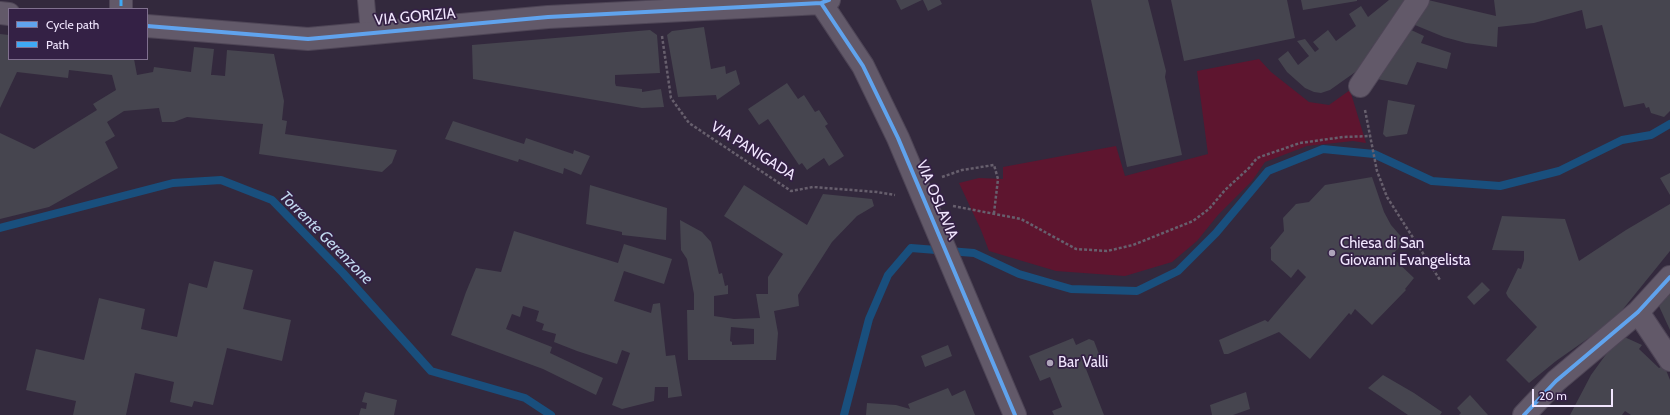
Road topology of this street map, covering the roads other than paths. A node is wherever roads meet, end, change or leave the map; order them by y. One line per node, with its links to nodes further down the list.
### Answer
1 (366, 0): 5 (lane)
2 (1418, 0): 6 (street)
3 (825, 2): 5 (street, VIA GORIZIA); 11 (street, VIA OSLAVIA)
4 (148, 26): 5 (street, VIA GORIZIA)
5 (369, 33)
6 (1360, 86)
7 (1670, 277): 8 (street)
8 (1638, 312): 9 (street); 10 (street)
9 (1670, 360)
10 (1526, 414)
11 (1015, 415)

